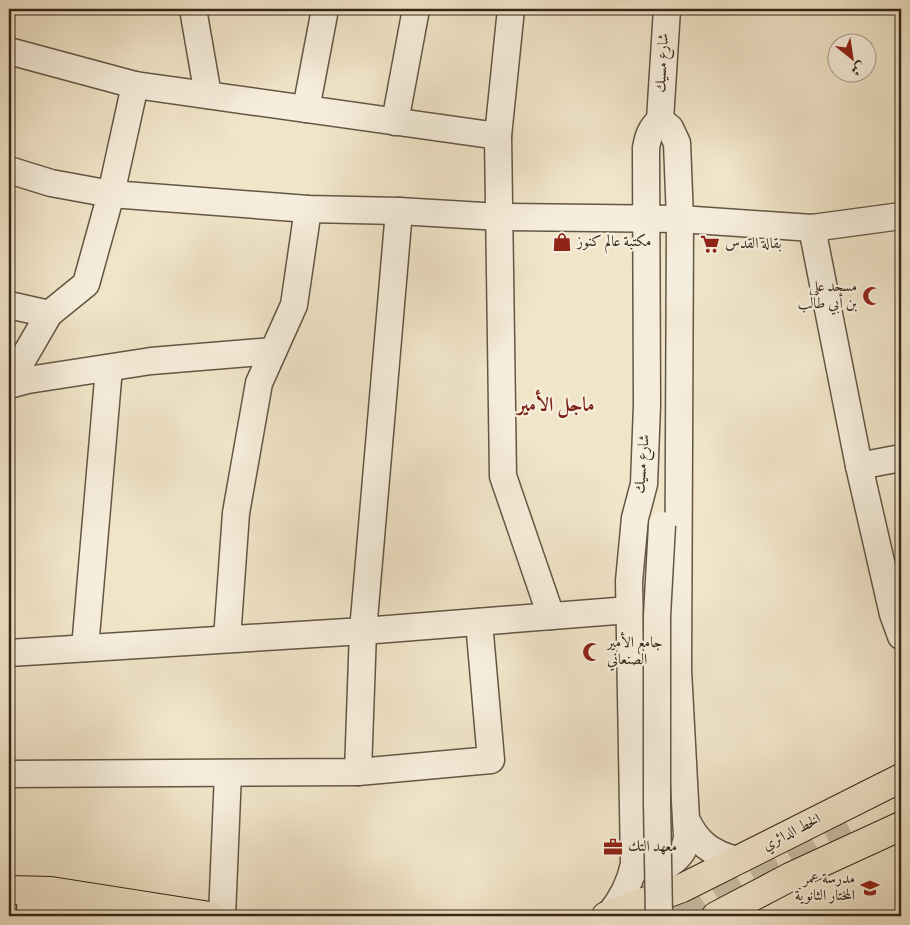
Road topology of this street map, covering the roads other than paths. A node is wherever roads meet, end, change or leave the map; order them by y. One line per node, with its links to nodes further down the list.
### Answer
1 (189, 9): 8 (street)
2 (324, 9): 9 (street)
3 (416, 9): 11 (street)
4 (511, 9): 12 (street)
5 (666, 9): 10 (street, شارع مسيك)
6 (9, 51): 7 (street)
7 (135, 85): 8 (street); 14 (street)
8 (208, 95): 9 (street)
9 (306, 109): 11 (street)
10 (660, 120): 19 (street, شارع مسيك); 20 (street)
11 (395, 122): 12 (street)
12 (498, 136): 18 (street)
13 (9, 170): 14 (street)
14 (111, 194): 15 (street); 23 (street)
15 (308, 209): 16 (street); 24 (street)
16 (399, 211): 18 (street); 34 (street)
17 (901, 216): 21 (street)
18 (500, 217): 19 (street); 31 (street)
19 (645, 218): 20 (street); 29 (street, شارع مسيك)
20 (680, 219): 21 (street); 44 (street); 56 (street, bridge)
21 (812, 228): 28 (street)
22 (9, 305): 23 (street)
23 (49, 314): 26 (street)
24 (273, 351): 25 (street); 35 (street)
25 (109, 368): 26 (street); 36 (street)
26 (9, 384)
27 (901, 458): 28 (street)
28 (859, 466): 32 (street)
29 (644, 484): 30 (street, شارع مسيك); 38 (street)
30 (629, 610): 31 (street); 47 (street, شارع مسيك)
31 (551, 616): 33 (street)
32 (898, 620)
33 (479, 622): 34 (street); 39 (street)
34 (363, 631): 35 (street); 39 (street)
35 (227, 639): 36 (street)
36 (85, 648): 37 (street)
37 (9, 653)
38 (649, 700)
39 (358, 772): 40 (street)
40 (228, 773): 41 (street); 54 (street)
41 (9, 774)
42 (901, 778): 48 (main road, الخط الدائري)
43 (901, 795): 45 (main road)
44 (686, 820): 47 (street); 48 (street)
45 (846, 822)
46 (901, 826): 51 (main road)
47 (634, 864): 55 (street, شارع مسيك)
48 (727, 866): 51 (main road); 55 (main road, الخط الدائري)
49 (9, 890): 53 (main road)
50 (9, 903): 52 (main road)
51 (724, 912)
52 (84, 916)
53 (210, 916)
54 (222, 916)
55 (607, 916)
56 (658, 916)

